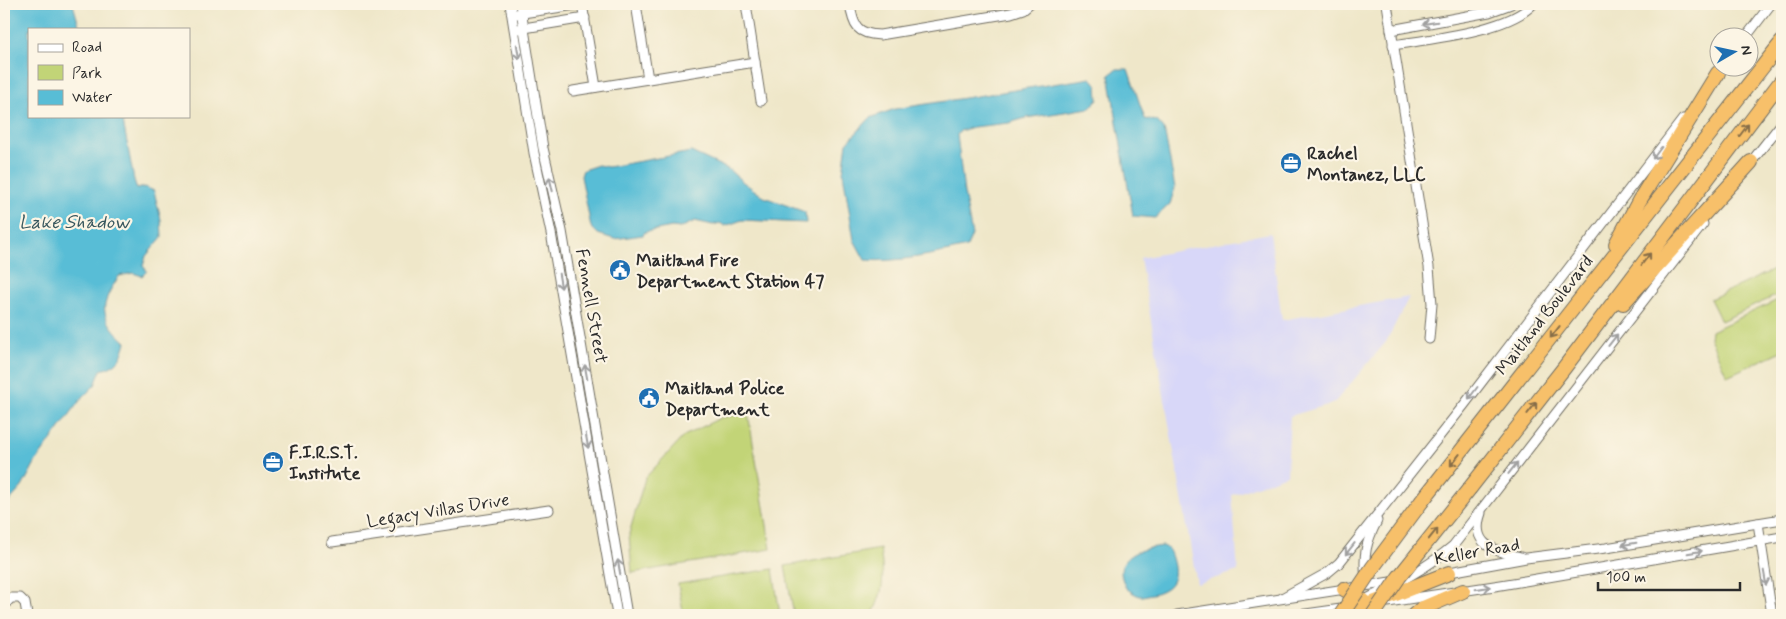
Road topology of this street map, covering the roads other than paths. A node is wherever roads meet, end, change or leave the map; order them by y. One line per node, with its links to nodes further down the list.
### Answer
1 (510, 4): 13 (street, Fennell Street)
2 (520, 4): 13 (street, Fennell Street)
3 (582, 4): 12 (street); 14 (street)
4 (636, 4): 24 (street)
5 (746, 4): 21 (street)
6 (850, 4): 7 (street)
7 (1028, 4)
8 (1386, 4): 18 (street)
9 (1511, 4): 18 (street, one-way to 18)
10 (1533, 4): 20 (street)
11 (1771, 4): 16 (street)
12 (556, 8): 13 (street); 15 (street)
13 (517, 14): 17 (street, Fennell Street)
14 (585, 18): 15 (street); 26 (street)
15 (559, 22): 17 (street)
16 (1753, 28)
17 (519, 29): 31 (street, Fennell Street, one-way to 17); 32 (street, Fennell Street, one-way to 32)
18 (1391, 30): 20 (street)
19 (1782, 42): 35 (highway, Maitland Boulevard)
20 (1394, 45): 36 (street)
21 (755, 62): 24 (street); 28 (street)
22 (1714, 78): 40 (street, one-way to 40)
23 (1715, 78): 35 (highway)
24 (648, 79): 26 (street)
25 (1782, 80): 37 (highway, one-way to 25)
26 (596, 87): 27 (street)
27 (573, 91)
28 (761, 101)
29 (1782, 123): 30 (street)
30 (1751, 162): 37 (highway); 41 (street, one-way to 30)
31 (562, 231): 32 (street); 33 (street, Fennell Street)
32 (551, 233): 34 (street, Fennell Street)
33 (566, 253): 34 (street); 38 (street, Fennell Street, one-way to 33)
34 (555, 254): 39 (street, Fennell Street, one-way to 39)
35 (1596, 280): 59 (highway, Maitland Boulevard, one-way to 59, bridge)
36 (1429, 339)
37 (1564, 368): 58 (highway, one-way to 37, bridge)
38 (592, 404): 39 (street); 62 (street, Fennell Street, one-way to 38)
39 (581, 406): 61 (street, Fennell Street, one-way to 61)
40 (1391, 498): 51 (street); 55 (street, one-way to 55)
41 (1483, 506): 48 (street); 50 (street)
42 (549, 510): 47 (street, Legacy Villas Drive)
43 (1780, 519): 44 (street, Keller Road); 45 (street)
44 (1758, 523): 46 (street); 48 (street, Keller Road, one-way to 48)
45 (1782, 537): 46 (street, Keller Road)
46 (1760, 540): 53 (street, Keller Road, one-way to 46); 66 (street, one-way to 66)
47 (332, 542)
48 (1526, 558): 49 (street, Keller Road)
49 (1449, 573): 50 (street, Keller Road); 54 (highway)
50 (1402, 580): 51 (street, Keller Road); 54 (street)
51 (1369, 585): 52 (street, Keller Road); 54 (street)
52 (1344, 589): 55 (street, Keller Road); 58 (highway)
53 (1462, 591): 56 (street, Keller Road); 65 (highway)
54 (1381, 596): 56 (street); 58 (highway)
55 (1282, 598): 63 (street, Keller Road)
56 (1400, 600): 58 (street, Keller Road)
57 (4, 605): 60 (street)
58 (1370, 609): 59 (highway)
59 (1346, 613): 64 (street)
60 (27, 615)
61 (617, 615)
62 (627, 615)
63 (1177, 615)
64 (1299, 615)
65 (1414, 615)
66 (1772, 615)

